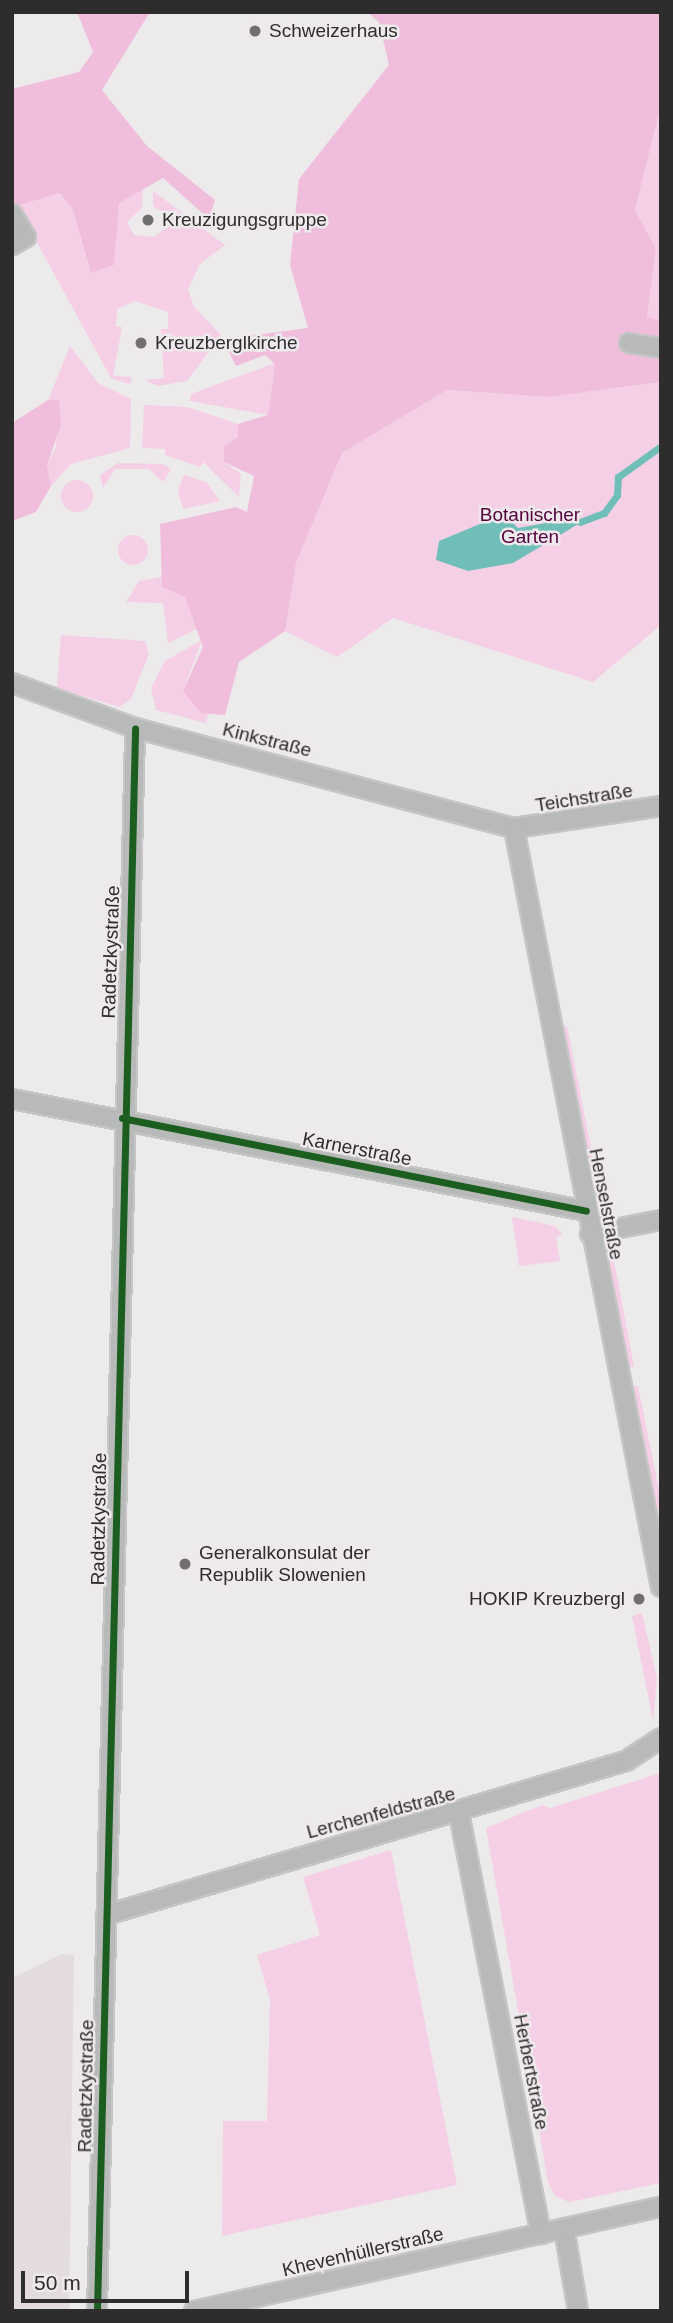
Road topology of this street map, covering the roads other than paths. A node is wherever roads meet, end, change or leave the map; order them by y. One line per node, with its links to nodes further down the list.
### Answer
1 (12, 214): 2 (street)
2 (19, 241)
3 (629, 343): 4 (street)
4 (661, 348)
5 (12, 683): 6 (street, Kinkstraße)
6 (135, 729): 8 (street, Kinkstraße); 10 (street, Radetzkystraße)
7 (661, 806): 8 (street, Teichstraße)
8 (514, 828): 11 (street, Henselstraße)
9 (12, 1099): 10 (street, Karnerstraße)
10 (122, 1118): 11 (street, Karnerstraße); 17 (street, Radetzkystraße)
11 (586, 1211): 13 (street, Henselstraße)
12 (661, 1220): 13 (street)
13 (590, 1234): 14 (street, Henselstraße)
14 (661, 1587)
15 (661, 1738): 16 (street, Lerchenfeldstraße)
16 (459, 1813): 17 (street, Lerchenfeldstraße); 20 (street, Herbertstraße)
17 (106, 1915): 21 (street, Radetzkystraße)
18 (661, 2207): 19 (street)
19 (565, 2228): 20 (street); 23 (street)
20 (541, 2234): 22 (street, Khevenhüllerstraße)
21 (97, 2311)
22 (194, 2311)
23 (578, 2311)

